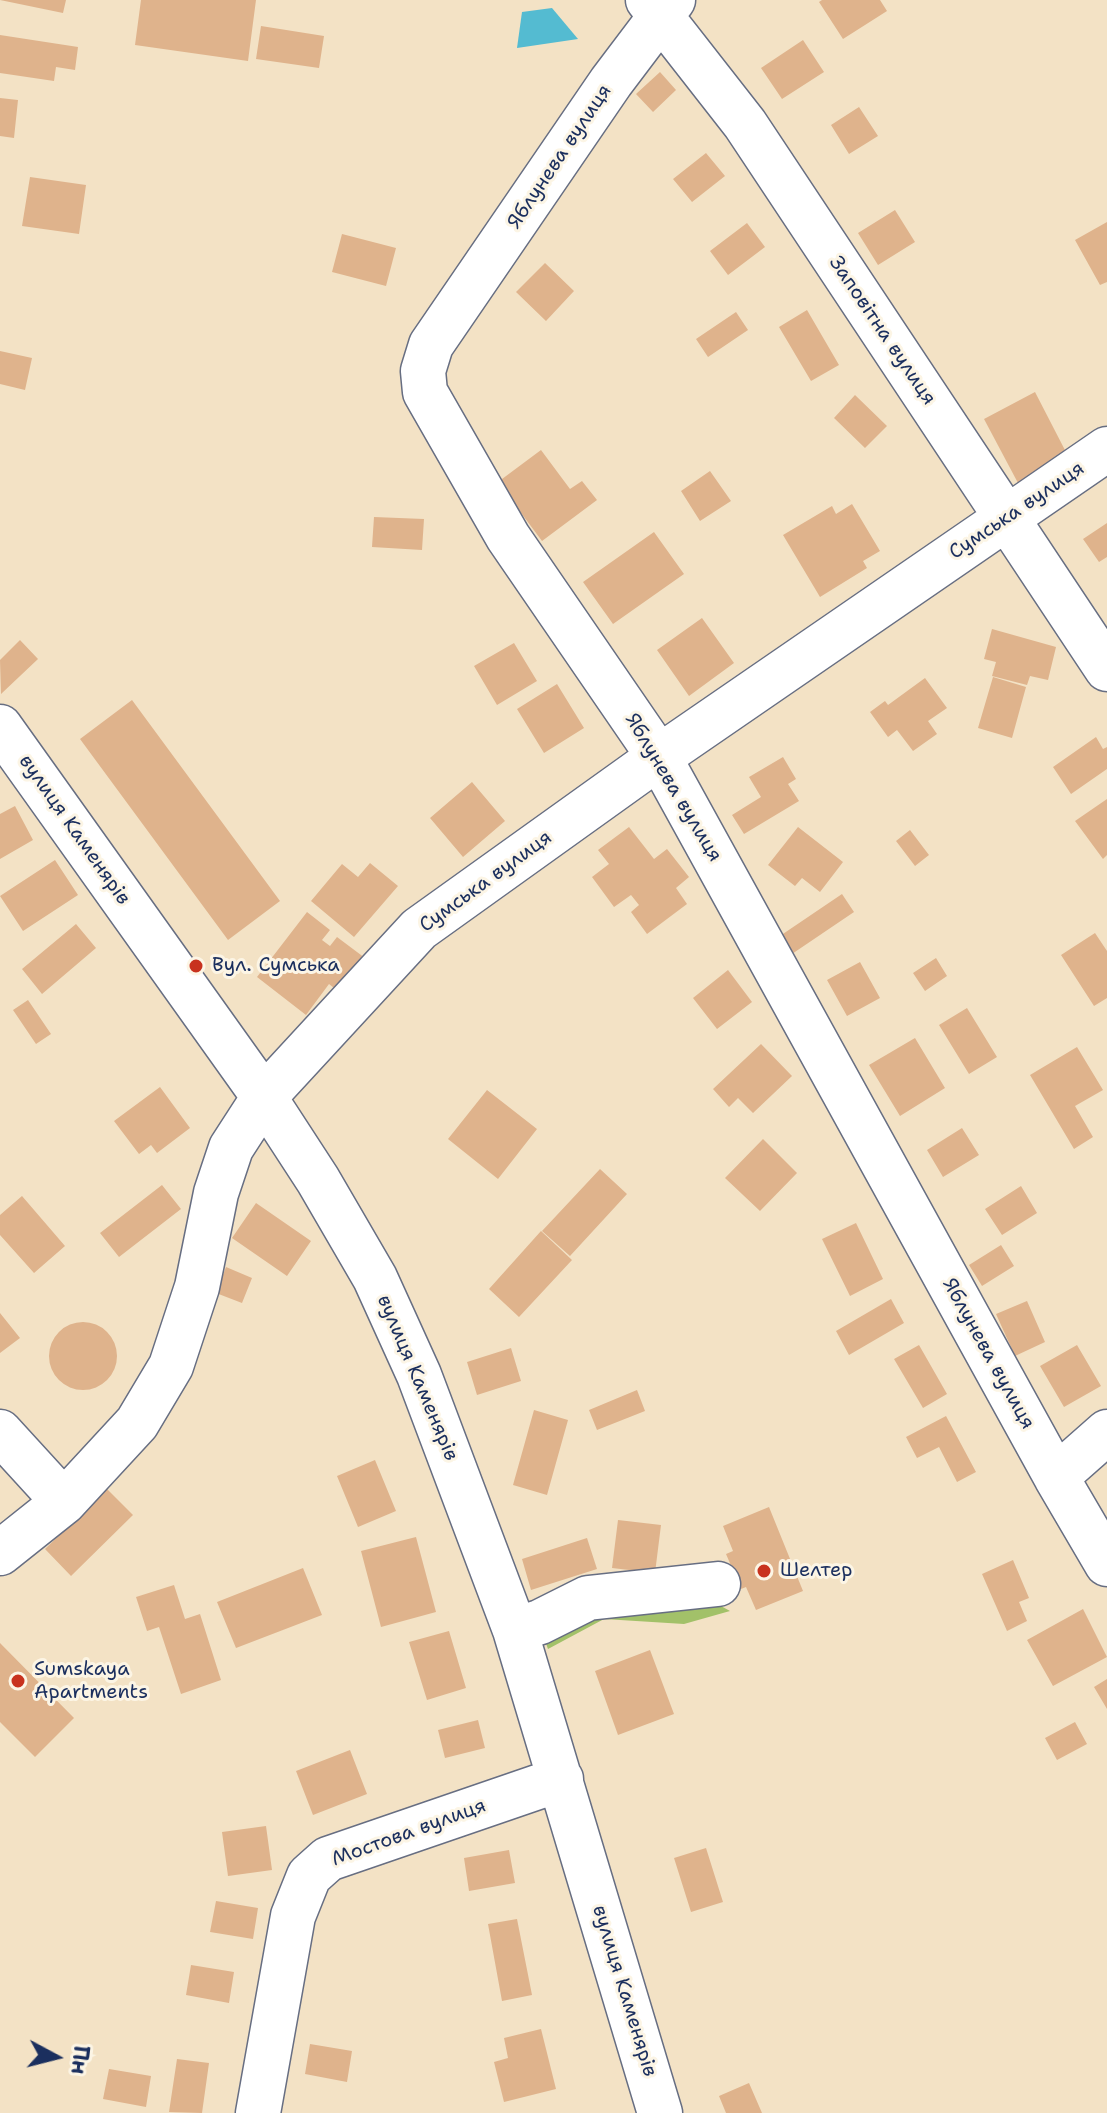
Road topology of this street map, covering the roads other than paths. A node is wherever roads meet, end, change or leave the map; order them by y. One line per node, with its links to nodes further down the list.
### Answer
1 (661, 5): 3 (street, Заповітна вулиця); 6 (street, Яблунева вулиця)
2 (1107, 449): 3 (street, Сумська вулиця)
3 (1006, 518): 4 (street, Заповітна вулиця); 6 (street, Сумська вулиця)
4 (1107, 669)
5 (0, 727): 7 (street, вулиця Каменярів)
6 (659, 757): 7 (street, Сумська вулиця); 10 (street, Яблунева вулиця)
7 (264, 1097): 11 (street, Сумська вулиця); 15 (street, вулиця Каменярів)
8 (0, 1432): 11 (street)
9 (1107, 1432): 10 (street)
10 (1056, 1477): 13 (street, Яблунева вулиця)
11 (64, 1502): 12 (street, Сумська вулиця)
12 (0, 1553)
13 (1107, 1564)
14 (718, 1584): 15 (street)
15 (515, 1630): 16 (street, вулиця Каменярів)
16 (561, 1779): 17 (street, Мостова вулиця); 18 (street, вулиця Каменярів)
17 (258, 2113)
18 (660, 2113)

